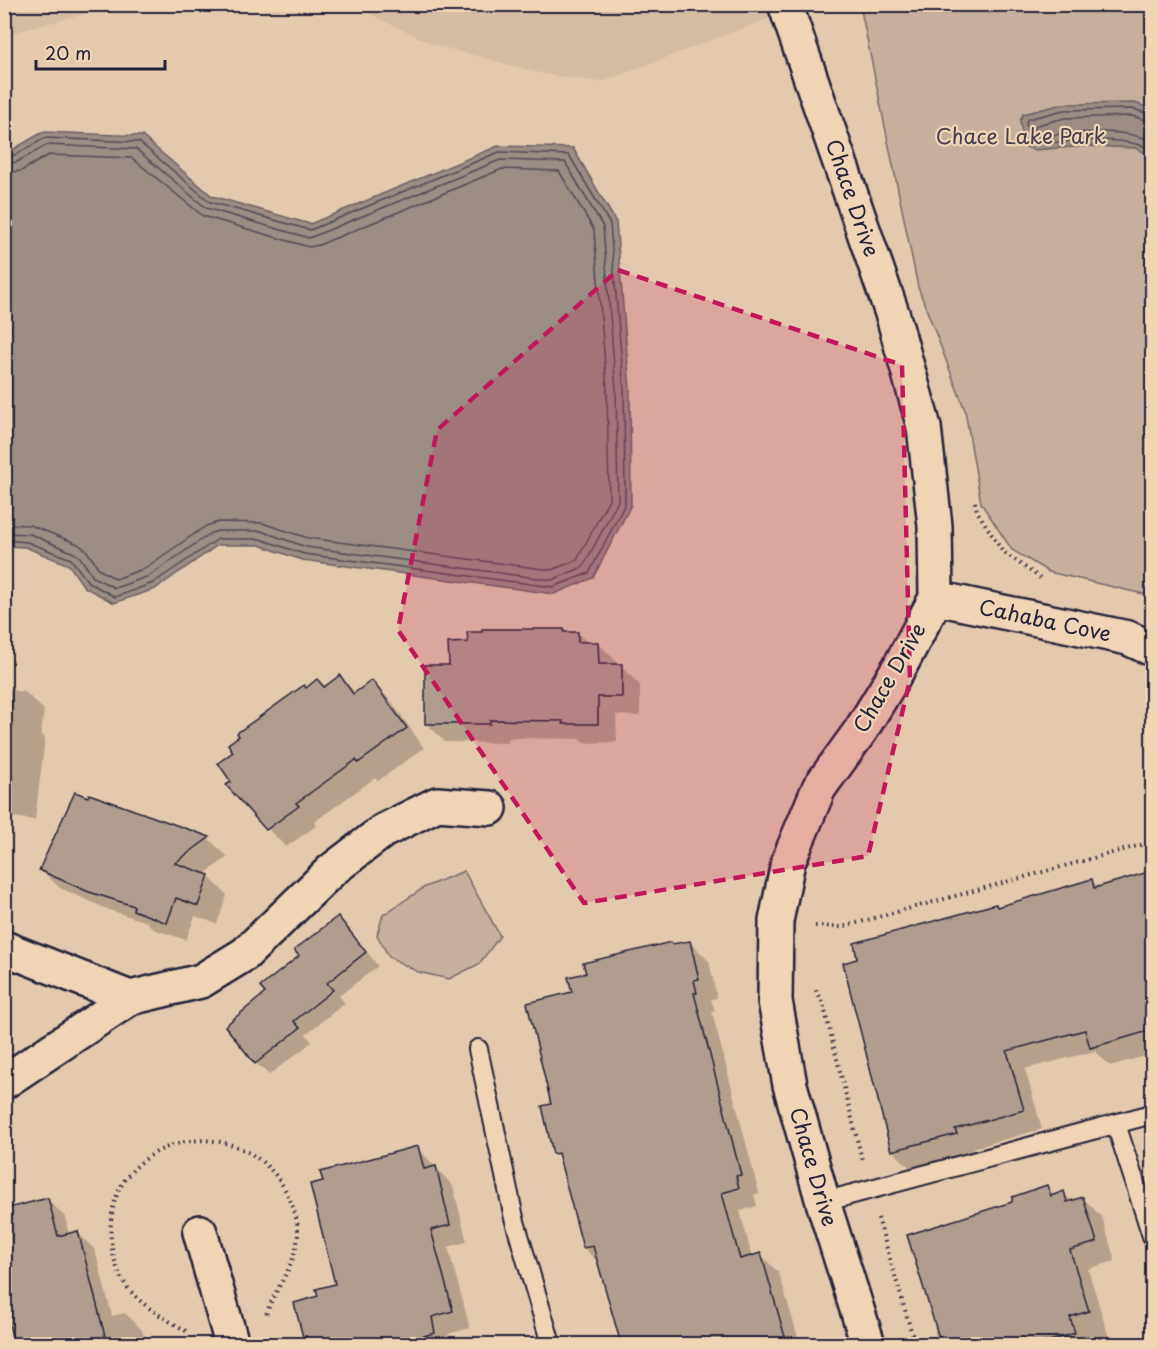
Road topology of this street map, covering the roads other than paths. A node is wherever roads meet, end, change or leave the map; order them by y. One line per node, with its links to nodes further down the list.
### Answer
1 (786, 4): 2 (street, Chace Drive)
2 (936, 598): 3 (street, Cahaba Cove); 11 (street, Chace Drive)
3 (1152, 649)
4 (490, 808): 6 (street)
5 (4, 948): 6 (street)
6 (130, 998): 8 (street)
7 (478, 1049): 15 (lane)
8 (4, 1082)
9 (1152, 1114): 10 (lane)
10 (1116, 1124): 11 (lane); 13 (lane)
11 (823, 1202): 16 (street, Chace Drive)
12 (200, 1232): 14 (street)
13 (1152, 1236)
14 (232, 1344)
15 (551, 1344)
16 (868, 1344)

